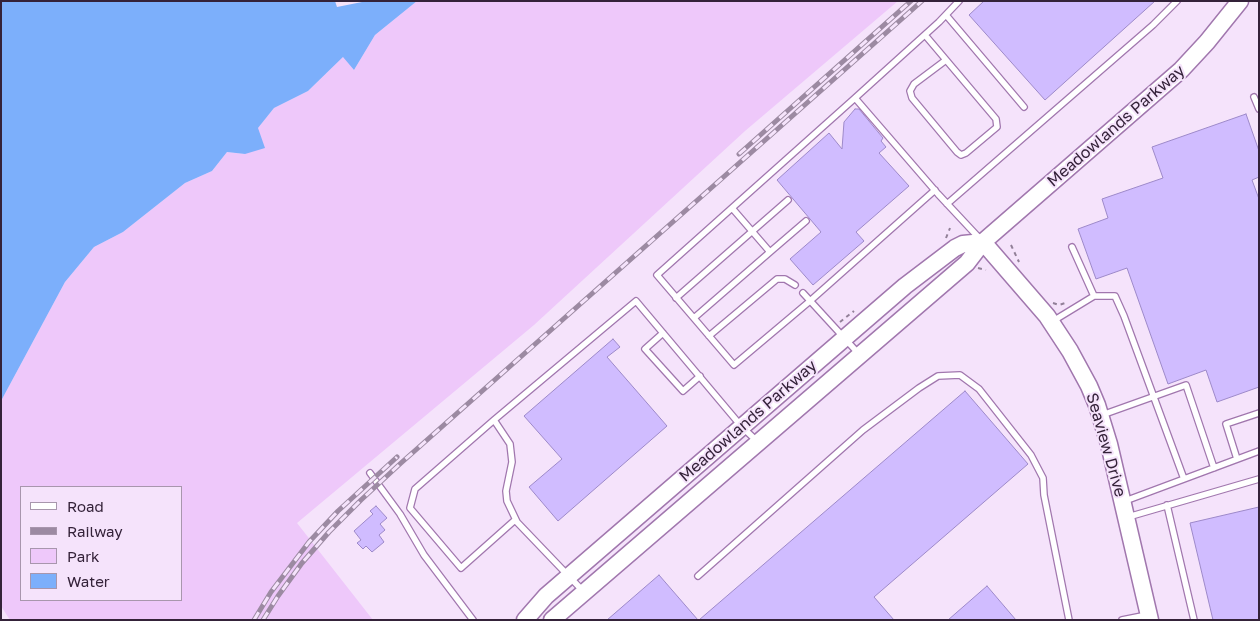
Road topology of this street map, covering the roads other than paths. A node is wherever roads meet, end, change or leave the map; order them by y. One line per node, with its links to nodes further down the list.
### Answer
1 (959, 1): 4 (lane)
2 (1177, 1): 13 (lane)
3 (1240, 1): 17 (street, Meadowlands Parkway)
4 (946, 15): 5 (lane); 9 (lane)
5 (926, 34): 6 (lane); 8 (lane)
6 (946, 60): 6 (lane)
7 (1254, 97): 10 (lane)
8 (856, 98): 11 (lane); 14 (lane)
9 (1024, 107)
10 (1259, 109)
11 (935, 190): 13 (lane); 24 (lane)
12 (788, 200): 16 (lane)
13 (947, 204): 17 (lane)
14 (732, 208): 16 (lane); 23 (lane)
15 (806, 221): 19 (lane)
16 (752, 232): 19 (lane); 23 (lane)
17 (983, 242): 26 (street, Seaview Drive); 29 (street, Meadowlands Parkway); 30 (street, Meadowlands Parkway)
18 (1072, 247): 22 (lane)
19 (770, 252): 25 (lane)
20 (795, 285): 28 (lane)
21 (803, 293): 24 (lane)
22 (1094, 296): 26 (lane); 32 (lane)
23 (676, 298): 25 (lane)
24 (810, 302): 28 (lane); 29 (lane)
25 (694, 318): 28 (lane)
26 (1052, 322): 34 (street, Seaview Drive)
27 (663, 333): 31 (lane); 31 (lane); 35 (lane)
28 (709, 336)
29 (845, 338): 30 (lane); 36 (street, Meadowlands Parkway)
30 (860, 355): 37 (street, Meadowlands Parkway)
31 (700, 376): 36 (lane)
32 (1154, 396): 34 (lane); 40 (lane); 42 (lane)
33 (1259, 413): 39 (lane)
34 (1100, 415): 44 (street, Seaview Drive)
35 (494, 420): 47 (lane); 47 (lane)
36 (742, 427): 37 (lane); 49 (street, Meadowlands Parkway)
37 (758, 442): 50 (street, Meadowlands Parkway)
38 (1259, 451): 39 (lane)
39 (1237, 459): 40 (lane)
40 (1214, 468): 42 (lane)
41 (370, 473): 52 (lane)
42 (1184, 479): 44 (lane)
43 (1259, 479): 45 (lane)
44 (1123, 501): 46 (street, Seaview Drive)
45 (1167, 505): 46 (lane); 57 (lane)
46 (1126, 518): 51 (street, Seaview Drive)
47 (517, 522): 49 (lane)
48 (698, 576): 55 (lane)
49 (568, 577): 50 (lane); 53 (street, Meadowlands Parkway)
50 (584, 592): 54 (street, Meadowlands Parkway)
51 (1150, 617): 56 (lane)
52 (474, 620)
53 (526, 620)
54 (552, 620)
55 (1070, 620)
56 (1122, 620)
57 (1194, 620)

